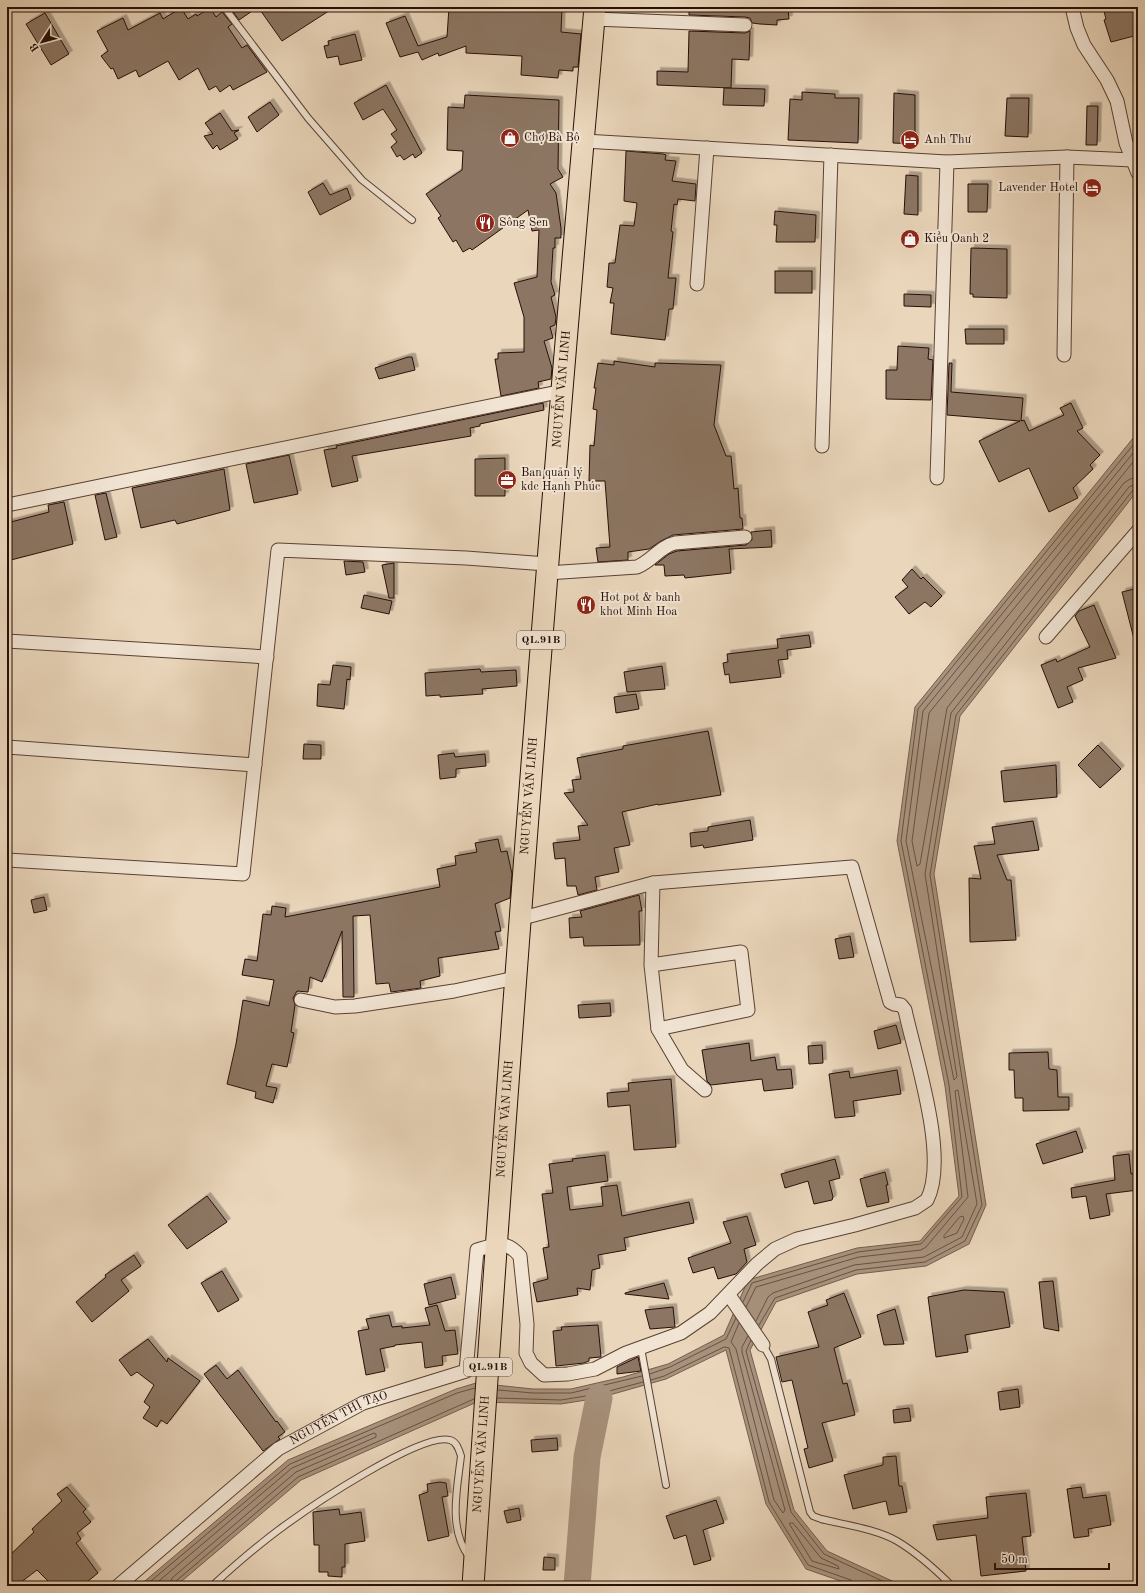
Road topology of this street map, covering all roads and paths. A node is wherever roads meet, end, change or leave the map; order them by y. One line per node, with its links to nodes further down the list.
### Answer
1 (224, 7): 12 (lane)
2 (1072, 7): 9 (street)
3 (594, 13): 4 (street); 5 (highway, NGUYỄN VĂN LINH / QL.91B)
4 (745, 25)
5 (584, 141): 6 (street); 15 (highway, NGUYỄN VĂN LINH / QL.91B)
6 (708, 148): 7 (street); 13 (street)
7 (831, 155): 10 (street); 16 (street)
8 (1067, 158): 9 (street); 10 (street); 14 (street)
9 (1133, 160): 11 (street)
10 (947, 162): 17 (street)
11 (1138, 173)
12 (412, 220)
13 (697, 284)
14 (1064, 355)
15 (563, 392): 18 (street); 21 (highway, NGUYỄN VĂN LINH / QL.91B)
16 (822, 446)
17 (937, 478)
18 (7, 505)
19 (1138, 531): 22 (street)
20 (745, 537): 21 (street)
21 (547, 568): 24 (street); 29 (highway, NGUYỄN VĂN LINH / QL.91B)
22 (1046, 637)
23 (7, 641): 24 (street)
24 (267, 657): 26 (street)
25 (7, 747): 26 (street)
26 (255, 766): 27 (street)
27 (7, 860)
28 (653, 883): 29 (street); 30 (street); 36 (street)
29 (519, 919): 31 (highway, NGUYỄN VĂN LINH / QL.91B)
30 (651, 965): 33 (street); 33 (street)
31 (515, 978): 32 (street); 35 (highway, NGUYỄN VĂN LINH / QL.91B)
32 (301, 1000)
33 (658, 1029): 34 (street)
34 (705, 1090)
35 (498, 1245): 38 (street); 40 (highway, NGUYỄN VĂN LINH / QL.91B); 41 (street, NGUYỄN THỊ TẠO)
36 (732, 1301): 37 (street); 38 (street)
37 (763, 1345): 44 (lane)
38 (641, 1348): 39 (lane)
39 (666, 1485)
40 (475, 1565): 42 (lane); 43 (highway, NGUYỄN VĂN LINH / QL.91B)
41 (118, 1586)
42 (212, 1586)
43 (473, 1586)
44 (952, 1586)

